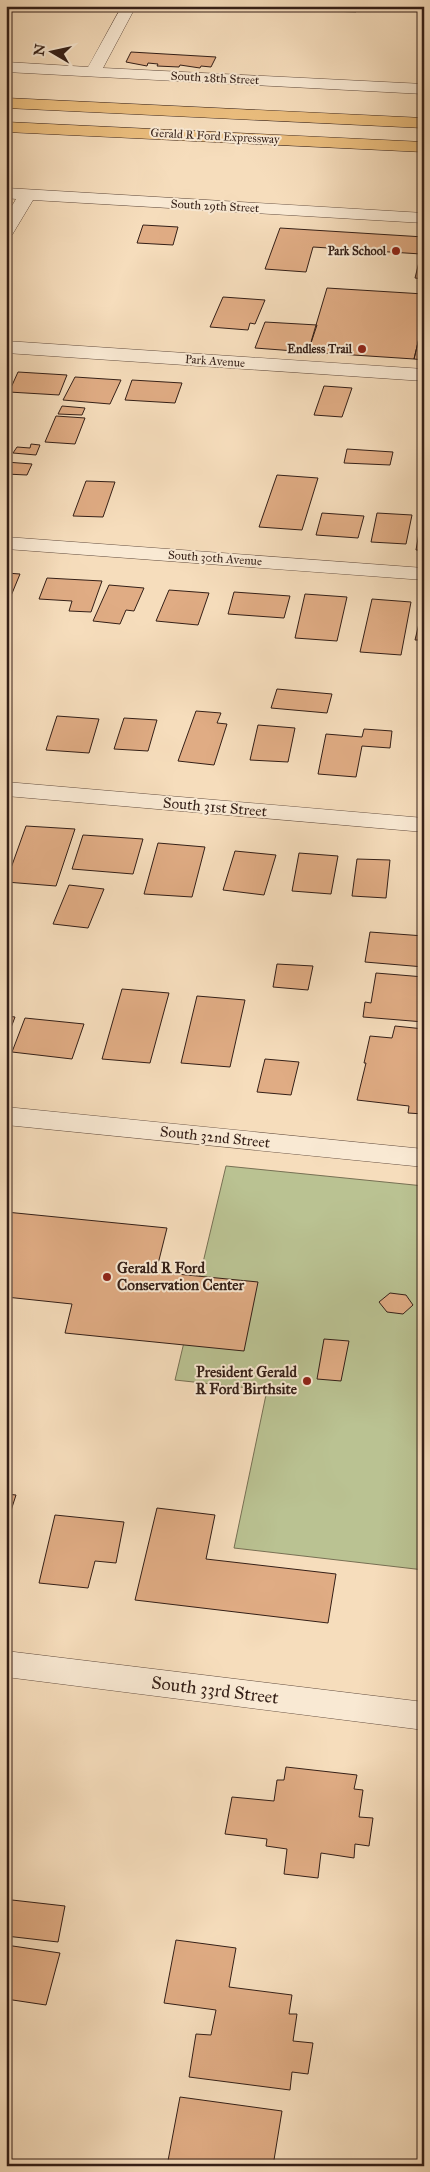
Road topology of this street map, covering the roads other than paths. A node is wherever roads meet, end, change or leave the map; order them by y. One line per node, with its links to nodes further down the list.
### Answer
1 (129, 6): 3 (street)
2 (6, 67): 3 (street, South 28th Street)
3 (94, 72): 4 (street, South 28th Street)
4 (424, 89)
5 (6, 103): 6 (highway, Gerald R Ford Expressway)
6 (424, 123)
7 (6, 127): 8 (highway, Gerald R Ford Expressway)
8 (424, 147)
9 (6, 194): 10 (street, South 29th Street)
10 (26, 195): 11 (street, South 29th Street); 12 (street)
11 (424, 218)
12 (6, 231)
13 (6, 348): 14 (street, Park Avenue)
14 (424, 375)
15 (6, 542): 16 (street, South 30th Avenue)
16 (424, 574)
17 (6, 789): 18 (street, South 31st Street)
18 (424, 825)
19 (6, 1116): 20 (street, South 32nd Street)
20 (424, 1158)
21 (6, 1664): 22 (street, South 33rd Street)
22 (424, 1716)

